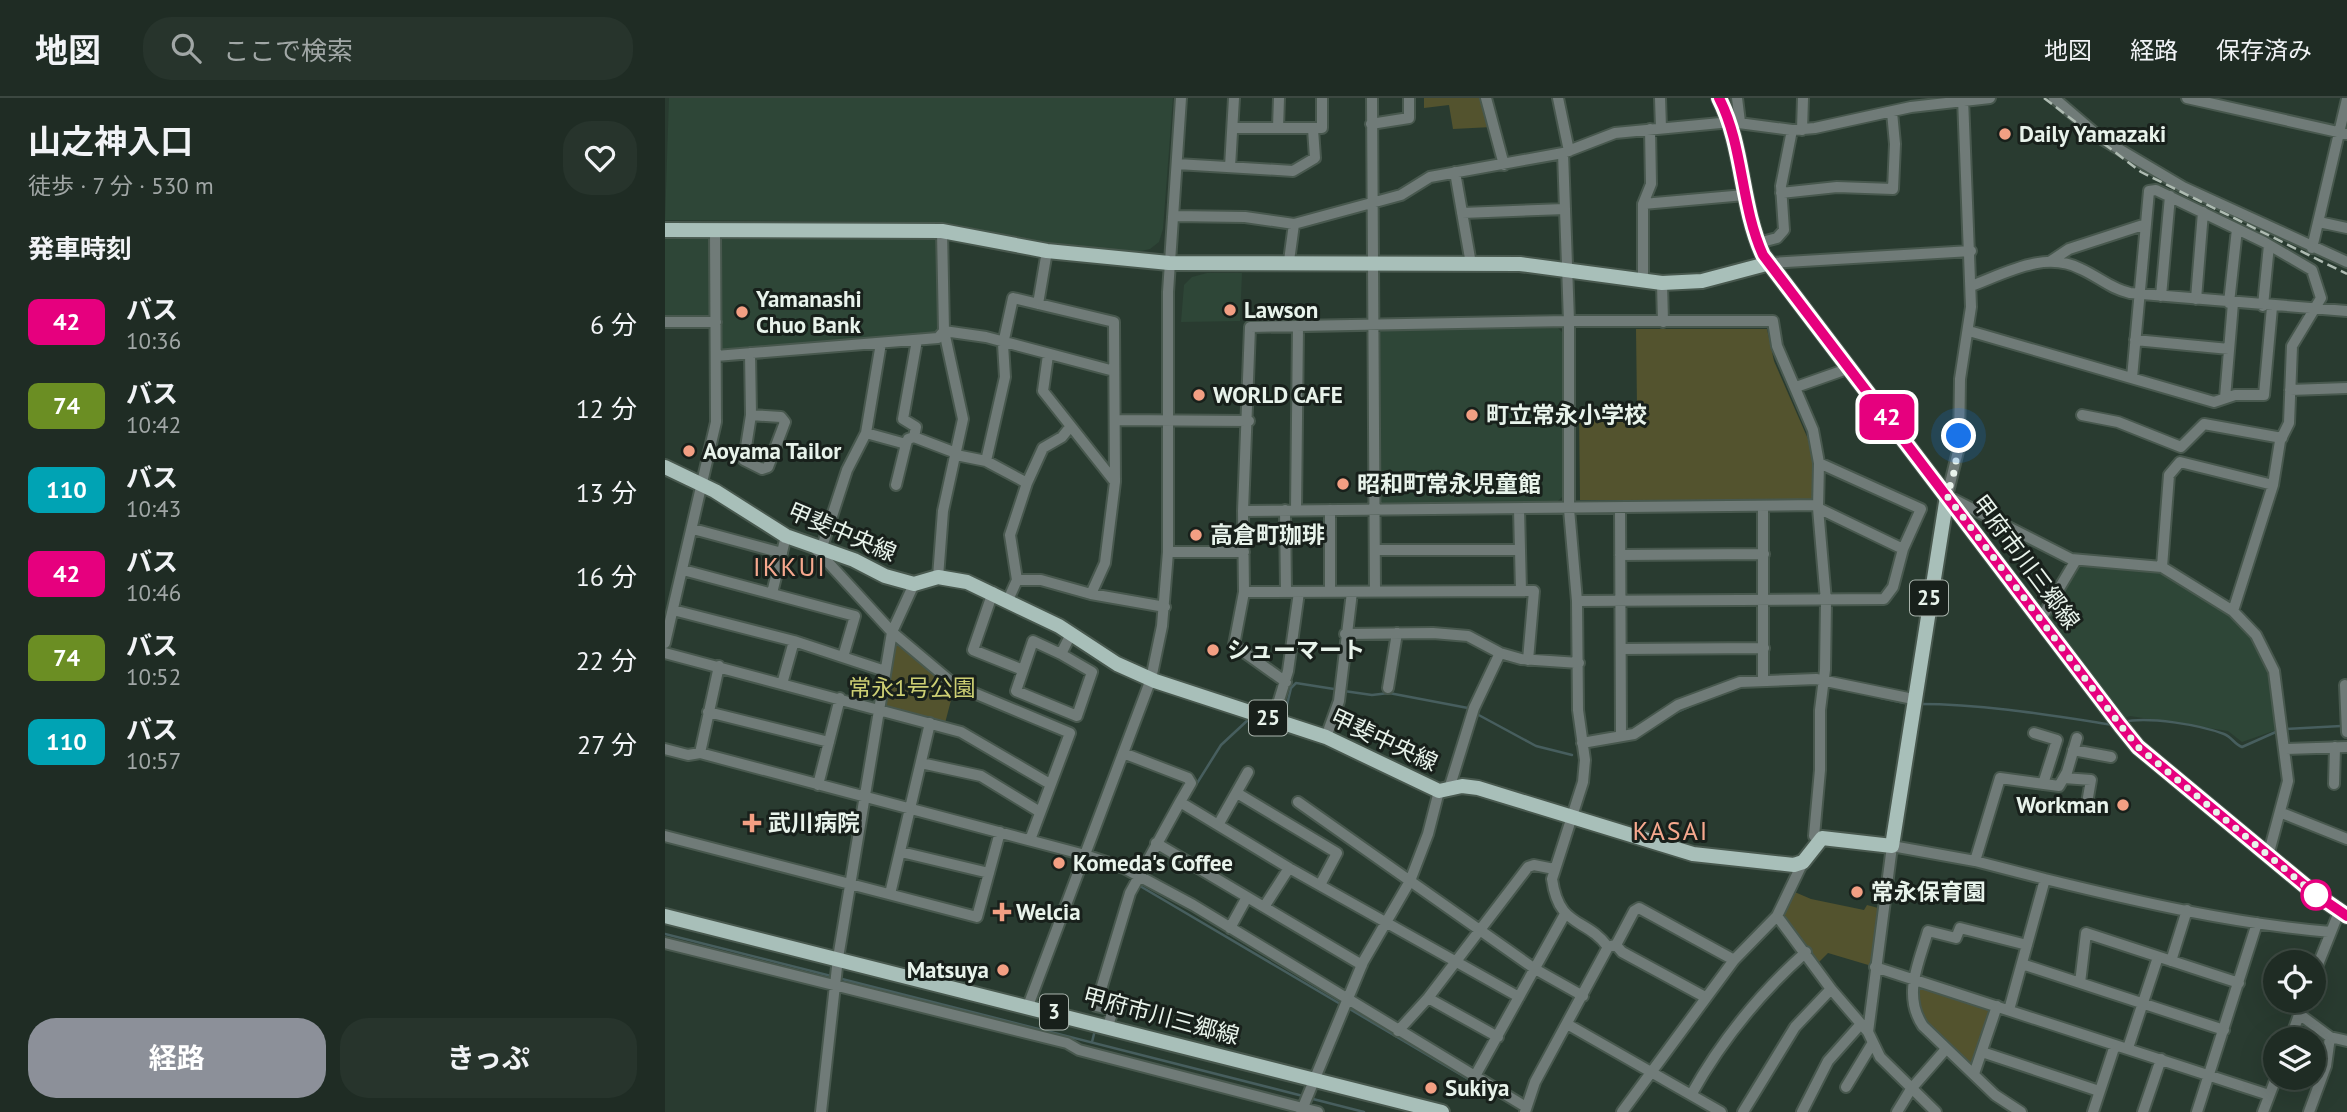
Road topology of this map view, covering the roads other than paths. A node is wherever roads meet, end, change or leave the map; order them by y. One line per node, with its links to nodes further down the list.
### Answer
1 (1181, 98): 29 (street)
2 (1234, 98): 22 (street)
3 (1279, 98): 23 (street)
4 (1322, 98): 25 (street)
5 (1371, 98): 21 (street)
6 (1409, 98): 21 (street)
7 (1486, 98): 30 (street)
8 (1558, 98): 28 (street)
9 (1660, 98): 24 (street)
10 (1719, 98): 20 (main road, 甲府市川三郷線)
11 (1737, 98): 20 (street)
12 (1803, 98): 26 (street)
13 (1990, 98): 17 (street)
14 (2054, 98): 52 (street)
15 (2187, 98): 27 (street)
16 (2347, 99): 27 (street)
17 (1963, 100): 18 (street); 54 (street)
18 (1936, 101): 19 (street)
19 (1892, 112): 26 (street); 33 (street)
20 (1736, 122): 24 (street); 26 (street); 34 (main road, 甲府市川三郷線)
21 (1371, 124): 36 (street)
22 (1234, 128): 23 (street); 31 (street)
23 (1278, 128): 25 (street)
24 (1656, 129): 28 (street); 37 (street)
25 (1313, 130): 31 (street)
26 (1797, 130): 33 (street)
27 (2343, 133): 42 (street)
28 (1566, 152): 30 (street); 38 (street)
29 (1177, 164): 31 (street); 41 (street)
30 (1504, 165): 32 (street)
31 (1230, 167)
32 (1455, 172): 36 (street); 40 (street)
33 (1781, 193): 50 (street)
34 (1745, 195): 37 (street); 50 (main road, 甲府市川三郷線)
35 (2170, 196): 39 (street); 44 (street); 67 (street)
36 (1371, 203): 43 (street); 61 (street)
37 (1643, 204): 63 (street)
38 (1565, 209): 40 (street); 62 (street)
39 (2203, 212): 46 (street); 68 (street)
40 (1462, 213): 60 (street)
41 (1173, 216): 43 (street); 58 (street)
42 (2319, 222): 45 (street); 52 (street)
43 (1294, 224): 55 (street)
44 (2145, 224): 56 (street); 66 (street)
45 (2347, 228)
46 (2237, 229): 51 (street); 69 (street)
47 (665, 230): 48 (main road)
48 (715, 230): 49 (main road); 76 (street)
49 (942, 231): 53 (main road); 80 (street)
50 (1758, 243): 59 (main road, 甲府市川三郷線)
51 (2269, 245): 71 (street); 72 (street)
52 (2312, 248): 57 (street)
53 (1047, 251): 58 (main road); 70 (street)
54 (1971, 251): 59 (street); 65 (street)
55 (1289, 261): 58 (main road); 61 (main road)
56 (2051, 261): 65 (street); 66 (street)
57 (2347, 262)
58 (1169, 263): 100 (street)
59 (1770, 263): 64 (main road); 90 (main road, 甲府市川三郷線)
60 (1471, 264): 61 (main road); 62 (main road)
61 (1374, 265): 78 (street)
62 (1568, 269): 63 (main road); 74 (street)
63 (1643, 281): 64 (main road)
64 (1662, 283): 77 (street)
65 (1971, 286): 81 (street)
66 (2139, 294): 67 (street); 83 (street)
67 (2161, 296): 68 (street)
68 (2196, 299): 69 (street)
69 (2231, 303): 71 (street); 86 (street)
70 (1038, 304): 85 (street); 91 (street)
71 (2268, 306): 72 (street); 96 (street)
72 (2314, 310): 73 (street); 95 (street)
73 (2347, 312)
74 (1569, 321): 77 (street); 78 (street); 122 (street)
75 (665, 322): 76 (street)
76 (716, 322): 88 (street)
77 (1663, 322): 93 (street)
78 (1375, 325): 79 (street); 125 (street)
79 (1298, 327): 101 (street); 123 (street)
80 (944, 331): 82 (street); 85 (street); 107 (street)
81 (1969, 331): 92 (street); 117 (street)
82 (917, 340): 84 (street); 105 (street)
83 (2135, 341): 86 (street); 92 (street)
84 (881, 342): 87 (street); 103 (street)
85 (1003, 344): 89 (street); 108 (street)
86 (2229, 349): 96 (street)
87 (750, 353): 88 (street); 97 (street)
88 (716, 355): 116 (street)
89 (1048, 355): 91 (street); 102 (street)
90 (1850, 369): 93 (street); 117 (main road, 甲府市川三郷線)
91 (1114, 371): 99 (street)
92 (2132, 378): 96 (street)
93 (1796, 387): 110 (street)
94 (2347, 388): 95 (street)
95 (2290, 390): 104 (street)
96 (2225, 398)
97 (751, 415): 97 (street)
98 (2082, 415): 106 (street)
99 (1115, 421): 100 (street); 112 (street)
100 (1169, 421): 101 (street); 133 (street)
101 (1249, 421): 126 (street)
102 (1070, 427): 112 (street); 113 (street)
103 (866, 433): 105 (street); 129 (street)
104 (2282, 438): 106 (street); 115 (street)
105 (910, 440): 107 (street); 114 (street)
106 (2181, 447): 109 (street)
107 (956, 454): 108 (street); 141 (street)
108 (986, 461): 113 (street)
109 (2184, 461): 115 (street); 139 (street)
110 (1819, 463): 119 (street); 130 (street)
111 (665, 467): 116 (main road, 甲斐中央線)
112 (1115, 482): 153 (street)
113 (1027, 483): 142 (street)
114 (896, 485)
115 (2273, 485): 161 (street)
116 (703, 486): 127 (street); 128 (main road, 甲斐中央線)
117 (1947, 496): 138 (street); 162 (main road, 甲府市川三郷線); 188 (main road, 25)
118 (1763, 506): 119 (street); 120 (street); 136 (street)
119 (1818, 507): 130 (street); 157 (street)
120 (1621, 508): 122 (street); 137 (street)
121 (1520, 509): 122 (street); 125 (street); 132 (street)
122 (1569, 509): 156 (street)
123 (1291, 510): 124 (street); 126 (street); 147 (street)
124 (1330, 510): 125 (street); 149 (street)
125 (1376, 510): 131 (street)
126 (1243, 511): 134 (street)
127 (693, 529): 135 (street); 140 (street)
128 (786, 536): 129 (main road, 甲斐中央線); 135 (street)
129 (816, 546): 143 (main road, 甲斐中央線); 163 (street)
130 (1903, 549): 157 (street)
131 (1375, 550): 132 (street); 151 (street)
132 (1520, 550): 144 (street)
133 (1168, 552): 134 (street); 159 (street)
134 (1244, 552): 146 (street)
135 (782, 553): 152 (street)
136 (1764, 554): 137 (street); 154 (street)
137 (1621, 555): 158 (street)
138 (2075, 560): 139 (street); 162 (street)
139 (2162, 568): 161 (street)
140 (683, 570): 152 (street); 160 (street)
141 (938, 578): 143 (main road, 甲斐中央線 / 25); 145 (main road, 甲斐中央線 / 25)
142 (1017, 580): 153 (street); 155 (street)
143 (914, 584): 163 (street)
144 (1521, 591): 151 (street); 175 (street)
145 (993, 592): 155 (main road, 甲斐中央線 / 25); 178 (street)
146 (1244, 592): 147 (street); 182 (street)
147 (1286, 592): 148 (street)
148 (1299, 592): 149 (street); 182 (street)
149 (1330, 592): 150 (street)
150 (1352, 592): 151 (street); 166 (street)
151 (1375, 592)
152 (772, 593): 174 (street)
153 (1091, 594): 159 (street)
154 (1764, 599): 157 (street); 158 (street); 169 (street)
155 (1008, 600): 165 (main road, 甲斐中央線 / 25)
156 (1577, 601): 158 (street); 176 (street)
157 (1826, 601): 183 (street)
158 (1621, 602): 170 (street)
159 (1165, 607): 180 (street)
160 (673, 610): 167 (street); 168 (street)
161 (2233, 611): 202 (street)
162 (2041, 619): 234 (main road, 甲府市川三郷線)
163 (891, 632): 179 (street); 210 (street)
164 (1397, 633): 166 (street); 172 (street); 186 (street)
165 (1071, 634): 173 (street); 180 (main road, 甲斐中央線 / 25)
166 (1345, 634): 196 (street)
167 (794, 640): 174 (street); 184 (street)
168 (665, 643)
169 (1764, 648): 170 (street); 181 (street)
170 (1621, 649): 195 (street)
171 (665, 653): 177 (street)
172 (1500, 653): 175 (street); 214 (street)
173 (1061, 654): 178 (street); 178 (street)
174 (843, 657): 179 (street)
175 (1528, 660): 176 (street)
176 (1579, 663): 199 (street)
177 (719, 666): 184 (street); 190 (street)
178 (1023, 670)
179 (885, 671): 189 (street)
180 (1151, 679): 191 (main road, 甲斐中央線 / 25); 205 (street)
181 (1763, 681): 183 (street); 195 (street)
182 (1286, 682): 191 (street)
183 (1822, 682): 188 (street); 229 (street)
184 (782, 684): 187 (street)
185 (2345, 685): 193 (street)
186 (1388, 688)
187 (840, 698): 189 (street); 198 (street)
188 (1913, 702): 231 (main road, 25)
189 (879, 709): 192 (street); 216 (street)
190 (708, 712): 198 (street); 204 (street)
191 (1273, 720): 196 (main road, 甲斐中央線 / 25)
192 (930, 723): 207 (street); 210 (street)
193 (2347, 732)
194 (2034, 733): 211 (street)
195 (1621, 736): 199 (street)
196 (1326, 737): 214 (main road, 甲斐中央線 / 25)
197 (2077, 738): 203 (street)
198 (829, 742): 213 (street)
199 (1583, 743): 223 (street)
200 (2341, 747): 202 (street); 212 (street)
201 (665, 749): 204 (street)
202 (2284, 749): 222 (street)
203 (2073, 750): 206 (street); 209 (street)
204 (700, 753): 213 (street)
205 (1123, 753): 217 (street); 233 (street)
206 (2111, 757)
207 (921, 763): 220 (street); 221 (street)
208 (1248, 772): 215 (street)
209 (2064, 778): 211 (street); 219 (street)
210 (1051, 784): 221 (street)
211 (2043, 784): 235 (street)
212 (2334, 784)
213 (818, 785): 216 (street)
214 (1444, 790): 223 (main road, 甲斐中央線 / 25); 242 (street)
215 (1237, 793): 224 (street); 244 (street)
216 (864, 797): 220 (street); 243 (street)
217 (1180, 802): 224 (street); 230 (street)
218 (1298, 802): 242 (street)
219 (2087, 803)
220 (911, 809): 225 (street); 232 (street)
221 (1041, 812): 228 (street)
222 (2282, 813): 227 (street); 234 (street)
223 (1570, 818): 236 (main road, 甲斐中央線 / 25); 238 (street)
224 (1218, 825): 237 (street)
225 (1000, 832): 228 (street); 239 (street)
226 (665, 836): 243 (street)
227 (2347, 839)
228 (1030, 840): 233 (street)
229 (1819, 841): 231 (main road); 236 (main road)
230 (1156, 843): 240 (street); 246 (street)
231 (1892, 846): 235 (street); 269 (street)
232 (901, 852): 239 (street); 245 (street)
233 (1085, 855): 240 (street); 282 (street)
234 (2268, 856): 250 (main road, 甲府市川三郷線)
235 (1975, 861): 241 (street)
236 (1803, 862): 252 (street)
237 (1289, 868): 244 (street); 247 (street)
238 (1553, 869): 249 (street); 256 (street)
239 (989, 873): 245 (street)
240 (1138, 875): 255 (street); 287 (street)
241 (2045, 879): 248 (street); 259 (street)
242 (1410, 881): 253 (street); 256 (street)
243 (850, 883): 245 (street); 271 (street)
244 (1319, 885): 253 (street)
245 (890, 894)
246 (1247, 897): 247 (street); 255 (street)
247 (1264, 907): 268 (street)
248 (2187, 911): 254 (street); 266 (street)
249 (1565, 914): 260 (street); 270 (street)
250 (2343, 914): 257 (street)
251 (665, 916): 271 (main road, 甲府市川三郷線 / 3)
252 (1777, 916): 262 (street); 264 (street)
253 (1386, 923): 265 (street); 268 (street)
254 (2256, 923): 257 (street); 274 (street)
255 (1230, 928): 280 (street)
256 (1481, 931): 265 (street); 270 (street)
257 (2331, 932): 261 (street)
258 (665, 943): 271 (street)
259 (2027, 945): 267 (street); 272 (street)
260 (1612, 946): 264 (street); 276 (street); 278 (street)
261 (2324, 950)
262 (1806, 952): 275 (street); 310 (street)
263 (2158, 957): 266 (street); 273 (street); 281 (street)
264 (1734, 960): 278 (street)
265 (1455, 961): 277 (street); 279 (street)
266 (2171, 961): 274 (street)
267 (2022, 964): 273 (street); 284 (street)
268 (1361, 965): 280 (street)
269 (1875, 967): 272 (street); 289 (street)
270 (1535, 969): 276 (street); 277 (street)
271 (836, 974): 282 (main road, 甲府市川三郷線 / 3); 312 (street); 314 (street)
272 (1914, 979): 283 (street); 298 (street)
273 (2080, 983): 281 (street)
274 (2239, 983): 290 (street)
275 (1831, 989): 289 (street); 319 (street)
276 (1583, 996): 286 (street)
277 (1519, 997): 292 (street)
278 (1705, 997): 301 (street)
279 (1427, 998): 291 (street); 292 (street)
280 (1345, 1003): 291 (street); 305 (street)
281 (2144, 1004): 290 (street); 297 (street)
282 (1028, 1006): 287 (main road, 甲府市川三郷線 / 3)
283 (1997, 1006): 284 (street); 299 (street)
284 (2009, 1010): 296 (street)
285 (2299, 1014): 288 (street); 293 (street)
286 (1567, 1024): 301 (street); 313 (street)
287 (1108, 1026): 305 (main road, 甲府市川三郷線 / 3)
288 (2294, 1027)
289 (1864, 1028): 295 (street); 320 (street)
290 (2224, 1030): 303 (street)
291 (1398, 1031): 304 (street)
292 (1498, 1037): 304 (street)
293 (2330, 1037): 294 (street); 328 (street)
294 (2347, 1041)
295 (1873, 1044): 306 (street); 307 (street)
296 (2115, 1045): 297 (street); 309 (street)
297 (2128, 1048): 300 (street)
298 (1946, 1049): 302 (street); 307 (street)
299 (1982, 1052): 302 (street); 309 (street)
300 (2161, 1059): 303 (street); 325 (street)
301 (1649, 1071): 310 (street); 317 (street)
302 (1974, 1074): 323 (street)
303 (2209, 1075): 311 (street); 326 (street)
304 (1475, 1076): 313 (street)
305 (1311, 1084): 312 (street); 316 (main road, 甲府市川三郷線 / 3)
306 (1846, 1087)
307 (1911, 1088): 321 (street); 322 (street)
308 (2272, 1090): 311 (street)
309 (2099, 1091): 324 (street)
310 (1691, 1095): 318 (street)
311 (2270, 1095): 327 (street)
312 (1302, 1109): 315 (street)
313 (1525, 1110)
314 (821, 1112)
315 (1318, 1112)
316 (1441, 1112)
317 (1622, 1112)
318 (1721, 1112)
319 (1743, 1112)
320 (1802, 1112)
321 (1897, 1112)
322 (1937, 1112)
323 (2021, 1112)
324 (2093, 1112)
325 (2143, 1112)
326 (2197, 1112)
327 (2263, 1112)
328 (2309, 1112)

